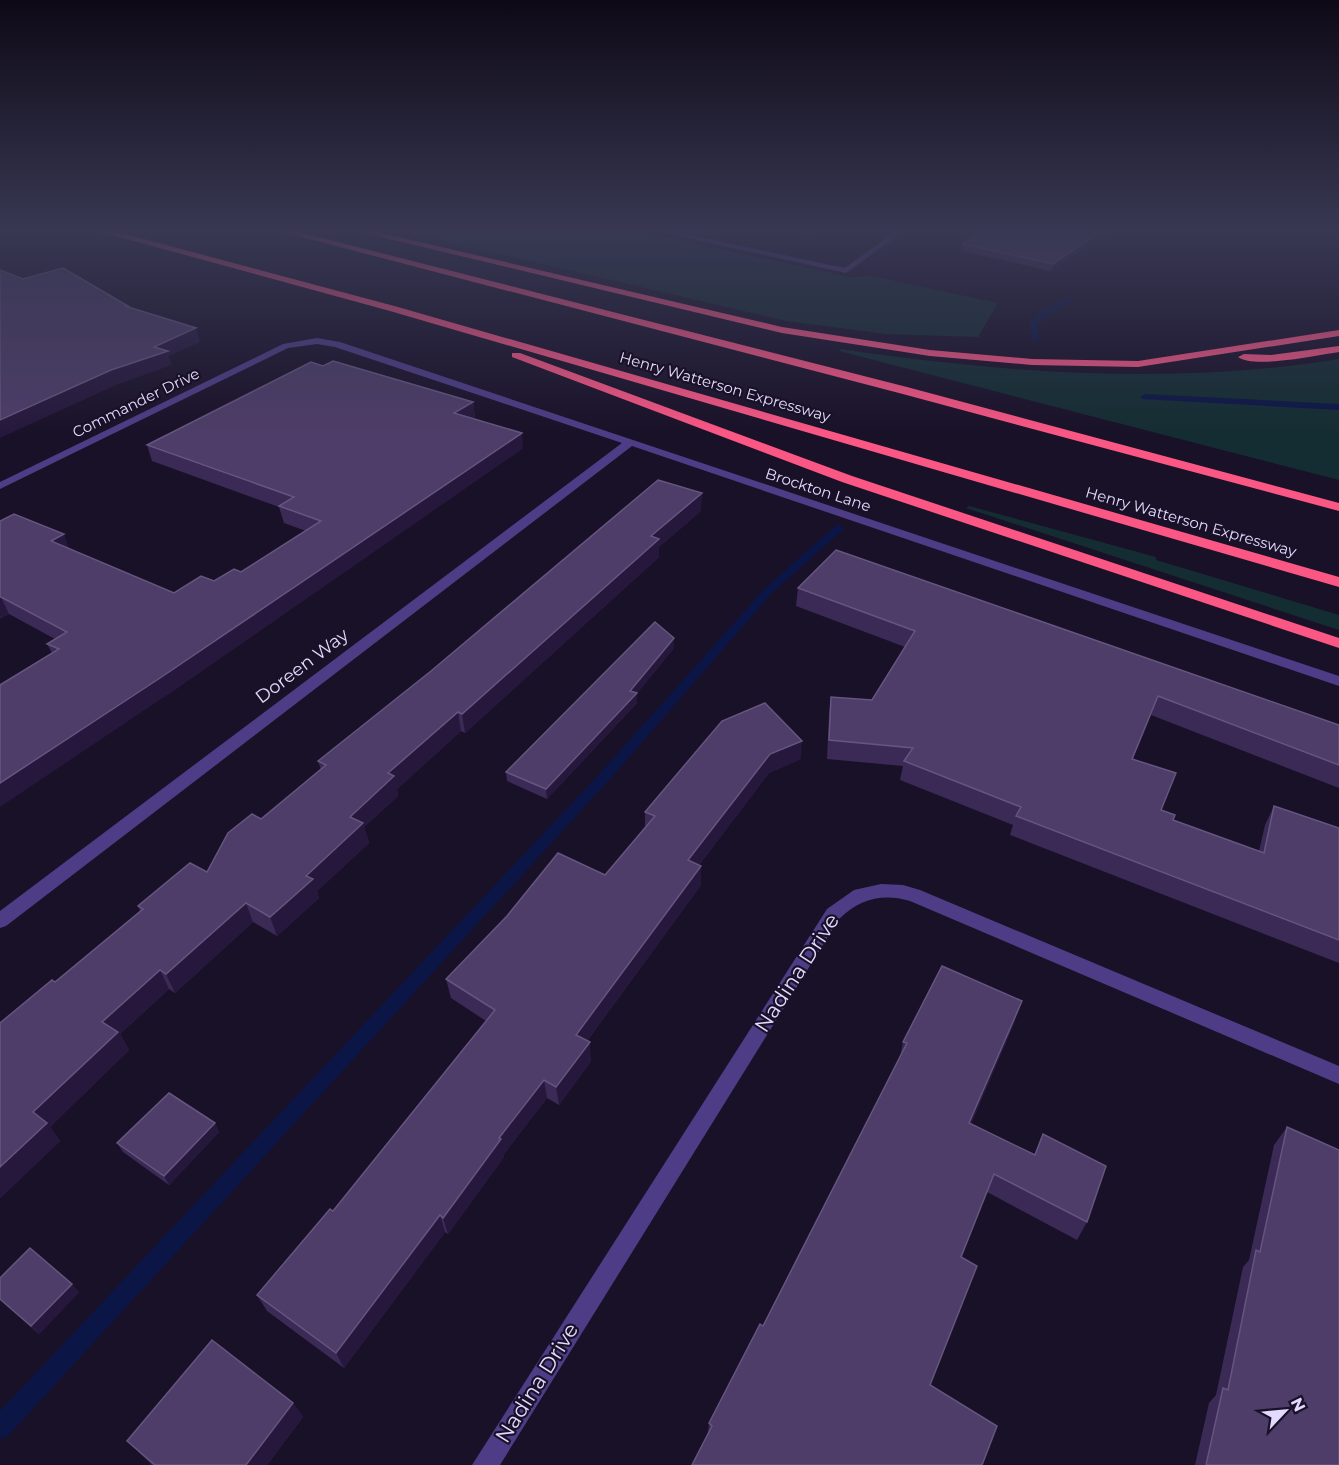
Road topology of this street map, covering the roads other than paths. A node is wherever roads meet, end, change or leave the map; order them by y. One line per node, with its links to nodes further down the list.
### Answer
1 (354, 298): 4 (highway, Henry Watterson Expressway)
2 (546, 298): 11 (highway)
3 (648, 298): 8 (highway)
4 (394, 309): 12 (highway, Henry Watterson Expressway); 13 (highway)
5 (1339, 333): 8 (highway)
6 (286, 346): 9 (street, Brockton Lane); 10 (street, Commander Drive)
7 (1339, 349): 8 (highway)
8 (1186, 356)
9 (629, 443): 14 (street, Brockton Lane); 15 (street, Doreen Way)
10 (0, 486)
11 (1339, 507)
12 (1339, 582)
13 (1339, 643)
14 (1339, 681)
15 (0, 921)
16 (1339, 1074): 17 (street, Nadina Drive)
17 (485, 1465)

